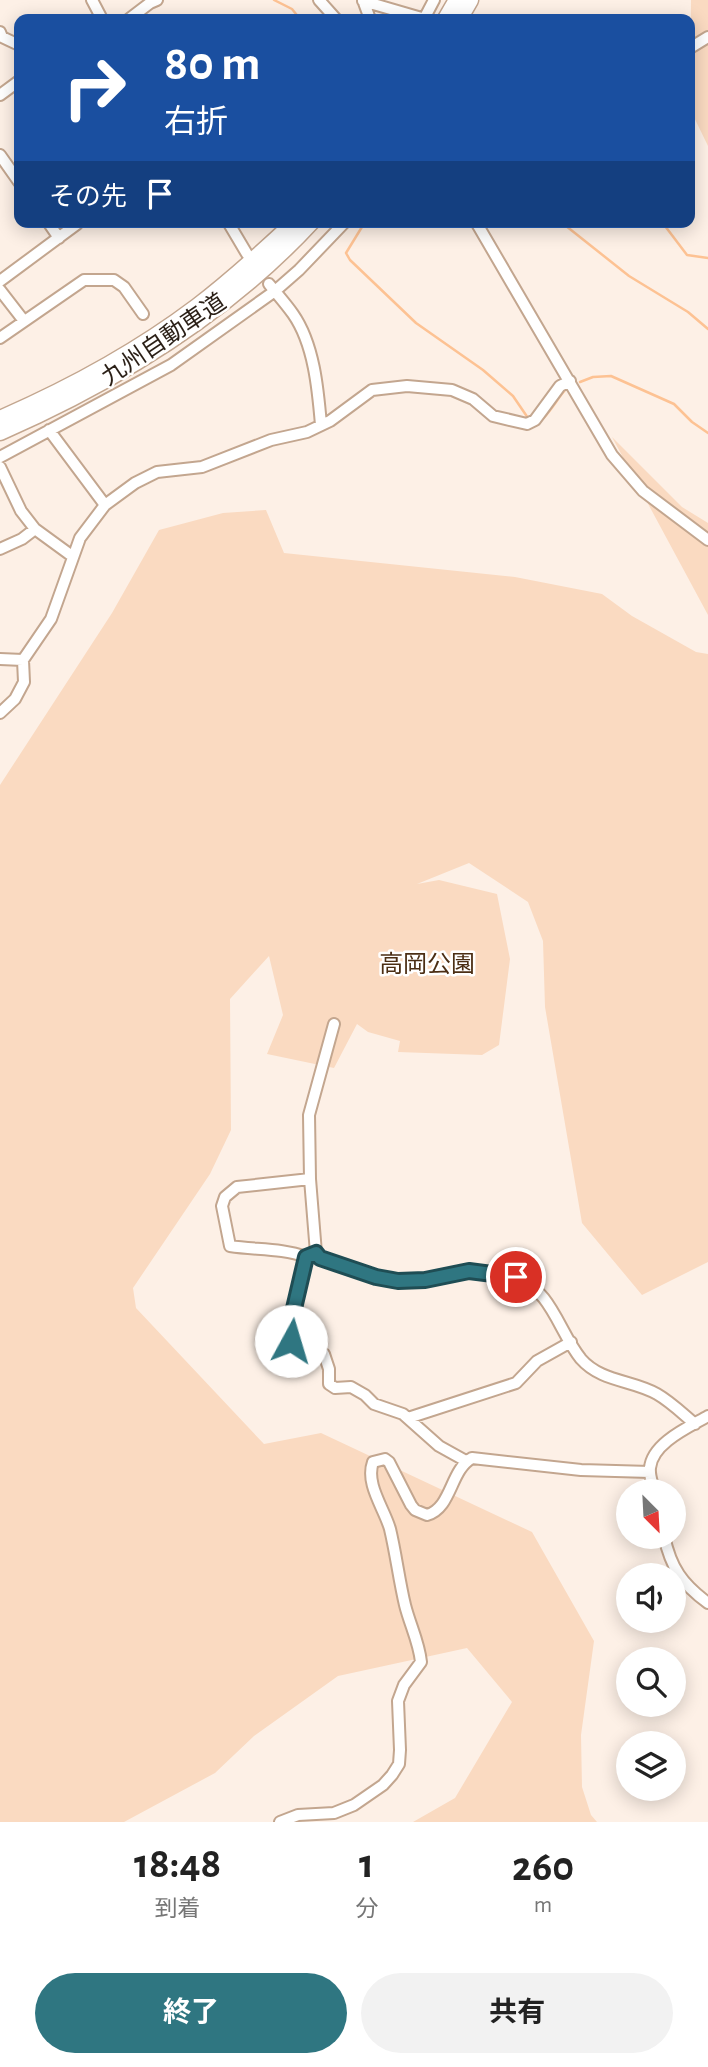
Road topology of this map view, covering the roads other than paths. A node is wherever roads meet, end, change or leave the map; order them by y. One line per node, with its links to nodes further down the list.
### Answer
1 (157, 0): 4 (street)
2 (319, 0): 5 (street)
3 (363, 1): 6 (street)
4 (137, 14)
5 (332, 14)
6 (407, 14)
7 (0, 32): 8 (street)
8 (14, 43)
9 (14, 84): 10 (street)
10 (0, 95)
11 (0, 155): 12 (street)
12 (14, 175)
13 (52, 228): 20 (street)
14 (72, 228): 20 (street)
15 (232, 228): 21 (street)
16 (288, 228): 29 (highway, 九州自動車道)
17 (305, 228): 32 (highway, 九州自動車道)
18 (339, 228): 23 (street)
19 (480, 228): 28 (street)
20 (59, 238): 22 (street)
21 (247, 254)
22 (0, 281)
23 (272, 288): 30 (street); 31 (street)
24 (0, 290): 26 (street)
25 (143, 314): 26 (street)
26 (24, 321): 27 (street)
27 (0, 338)
28 (570, 381): 30 (street); 36 (street)
29 (0, 419)
30 (321, 425): 34 (street)
31 (49, 430): 33 (street); 34 (street)
32 (0, 432)
33 (0, 459): 35 (street)
34 (105, 505): 38 (street)
35 (35, 529): 37 (street); 38 (street)
36 (708, 540)
37 (0, 549)
38 (72, 556): 40 (street)
39 (0, 659): 40 (street)
40 (23, 660): 41 (street)
41 (0, 713)
42 (334, 1024): 43 (street)
43 (310, 1179): 44 (street); 44 (street)
44 (311, 1255): 45 (street); 47 (street)
45 (571, 1342): 47 (street); 48 (street)
46 (708, 1416): 48 (street)
47 (408, 1418): 49 (street)
48 (695, 1424): 50 (street)
49 (466, 1461): 50 (street); 54 (street)
50 (650, 1472): 51 (street)
51 (651, 1479)
52 (668, 1549): 53 (street)
53 (708, 1603)
54 (280, 1822)

